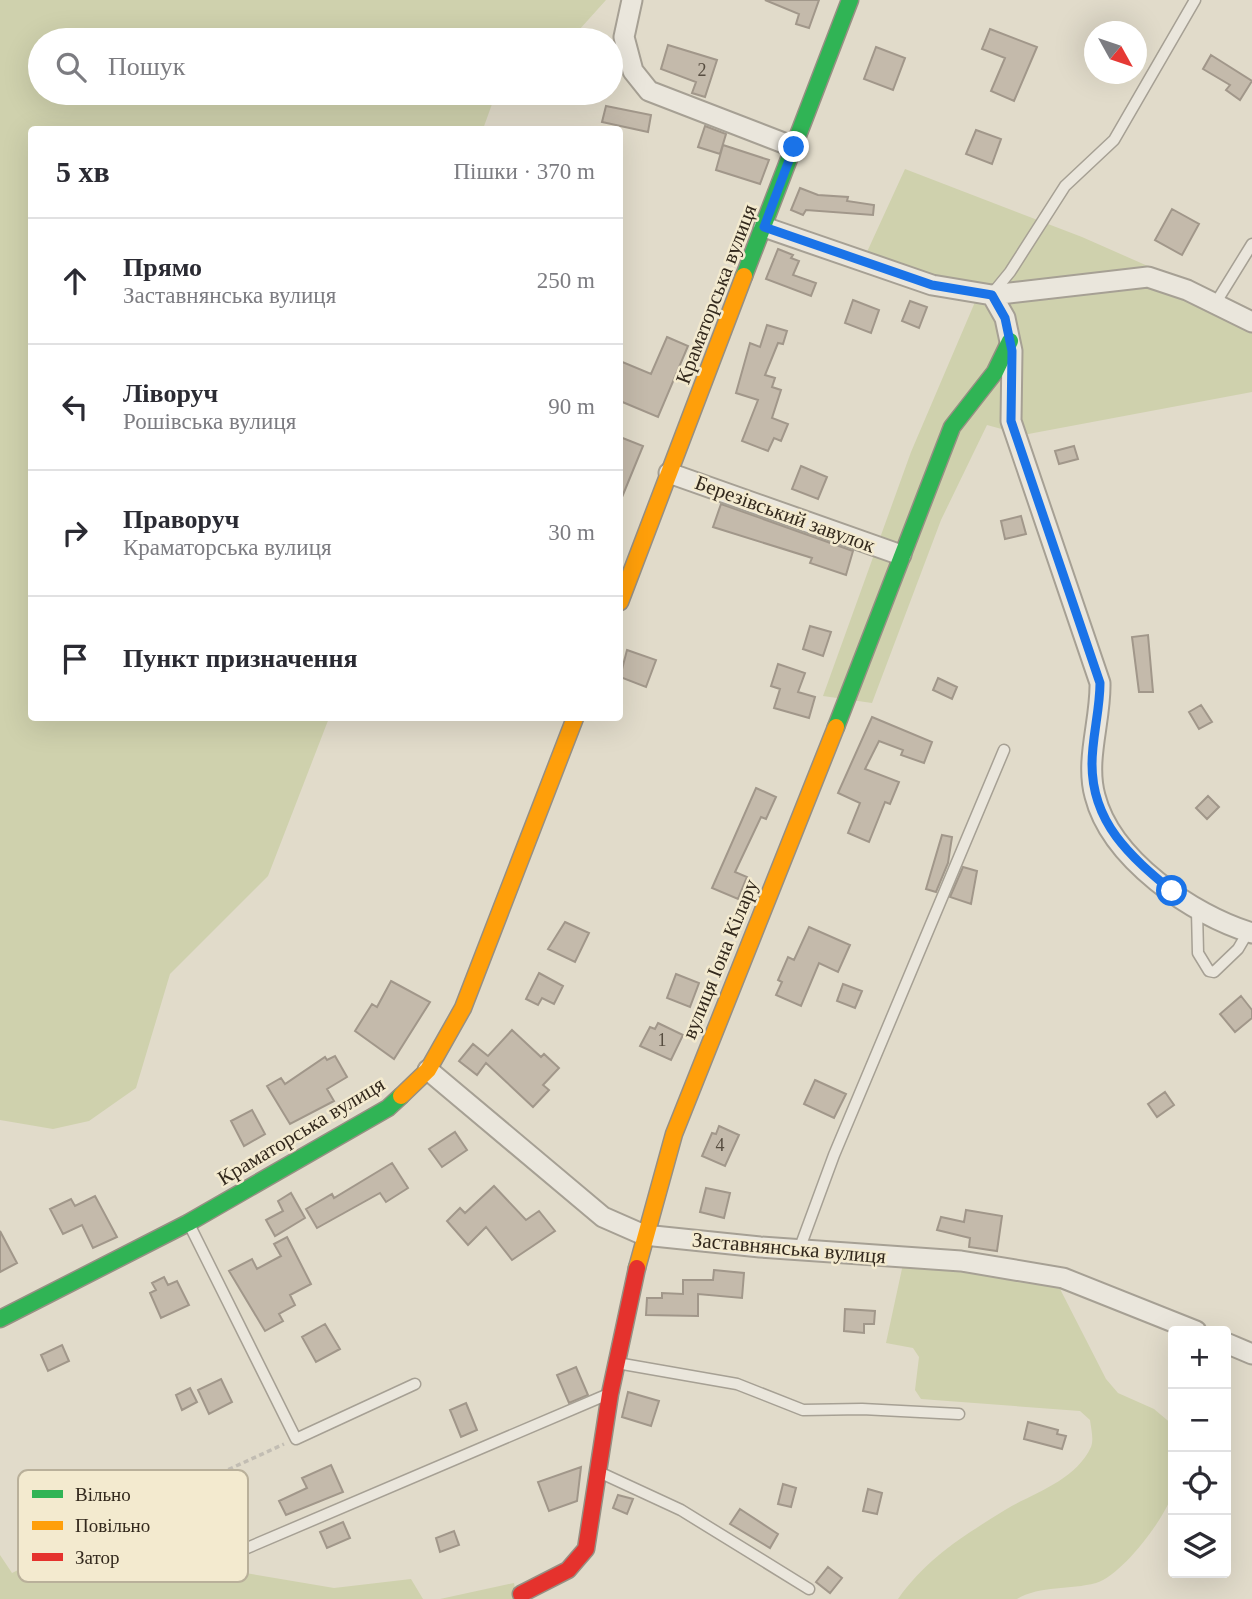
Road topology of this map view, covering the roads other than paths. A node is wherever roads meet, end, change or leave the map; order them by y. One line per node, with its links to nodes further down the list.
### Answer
1 (632, 0): 4 (street)
2 (850, 0): 4 (street, Краматорська вулиця)
3 (1195, 0): 7 (lane)
4 (794, 147): 5 (street, Краматорська вулиця)
5 (764, 227): 7 (street); 11 (street, Краматорська вулиця)
6 (1252, 244): 8 (lane)
7 (992, 295): 8 (street); 10 (street)
8 (1215, 304): 9 (street)
9 (1248, 322)
10 (1010, 341): 12 (street, вулиця Іона Кілару); 16 (street)
11 (669, 473): 12 (street, Березівський завулок); 13 (street, Краматорська вулиця)
12 (901, 555): 20 (street, вулиця Іона Кілару)
13 (623, 594)
14 (574, 721): 18 (street, Краматорська вулиця)
15 (1004, 750): 21 (lane)
16 (1197, 911): 17 (street); 17 (lane)
17 (1250, 932)
18 (428, 1070): 19 (street, Краматорська вулиця); 20 (street, Заставнянська вулиця)
19 (188, 1223): 22 (street, Краматорська вулиця); 27 (lane)
20 (644, 1235): 21 (street, Заставнянська вулиця); 26 (street, вулиця Іона Кілару)
21 (799, 1250): 23 (street, Заставнянська вулиця)
22 (0, 1319)
23 (1183, 1326)
24 (1231, 1345): 25 (street)
25 (1252, 1354)
26 (616, 1363): 28 (street, вулиця Іона Кілару); 29 (lane)
27 (415, 1384)
28 (610, 1394): 30 (street, вулиця Іона Кілару); 31 (lane)
29 (959, 1414)
30 (597, 1471): 32 (lane); 33 (street, вулиця Іона Кілару)
31 (248, 1548)
32 (810, 1589)
33 (521, 1594)

